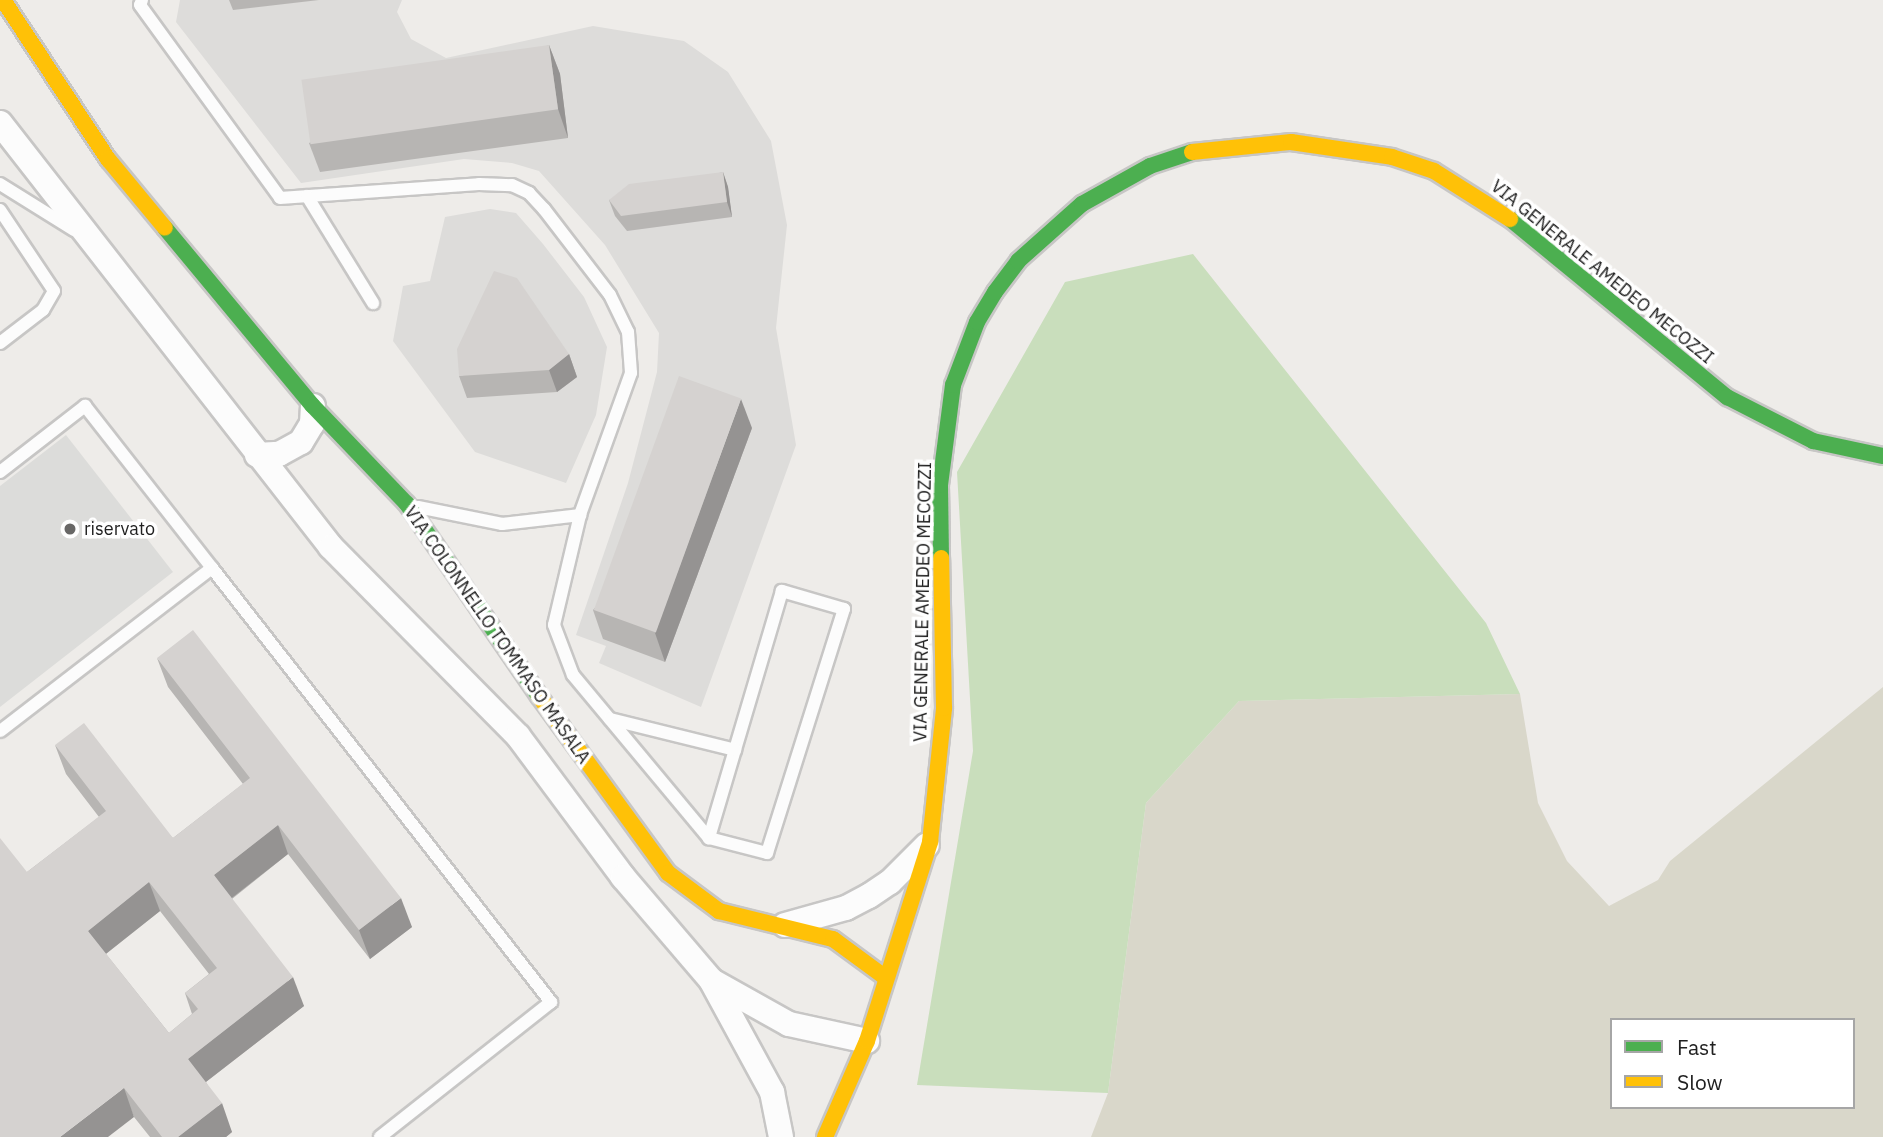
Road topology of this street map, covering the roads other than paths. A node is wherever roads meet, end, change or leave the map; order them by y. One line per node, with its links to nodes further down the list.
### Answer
1 (4, 0): 10 (street, VIA COLONNELLO TOMMASO MASALA)
2 (142, 0): 5 (lane)
3 (0, 122): 7 (street)
4 (0, 184): 7 (lane)
5 (307, 196): 8 (lane); 15 (lane)
6 (0, 210): 9 (lane)
7 (84, 236): 11 (street)
8 (373, 303)
9 (0, 343)
10 (313, 406): 11 (street); 14 (street, VIA COLONNELLO TOMMASO MASALA)
11 (257, 455): 24 (street)
12 (1883, 456): 21 (street, VIA GENERALE AMEDEO MECOZZI)
13 (0, 472): 16 (lane)
14 (407, 504): 15 (lane); 22 (street, VIA COLONNELLO TOMMASO MASALA)
15 (580, 515): 17 (lane)
16 (212, 568): 18 (lane); 26 (lane)
17 (610, 719): 19 (lane); 20 (lane)
18 (0, 731)
19 (735, 750): 20 (lane); 20 (lane)
20 (709, 838)
21 (930, 842): 22 (street); 23 (street, VIA GENERALE AMEDEO MECOZZI)
22 (779, 927): 23 (street, VIA COLONNELLO TOMMASO MASALA)
23 (886, 978): 25 (street, VIA GENERALE AMEDEO MECOZZI)
24 (711, 980): 25 (street); 27 (street)
25 (867, 1041): 28 (street, VIA GENERALE AMEDEO MECOZZI)
26 (380, 1137)
27 (780, 1137)
28 (825, 1137)

